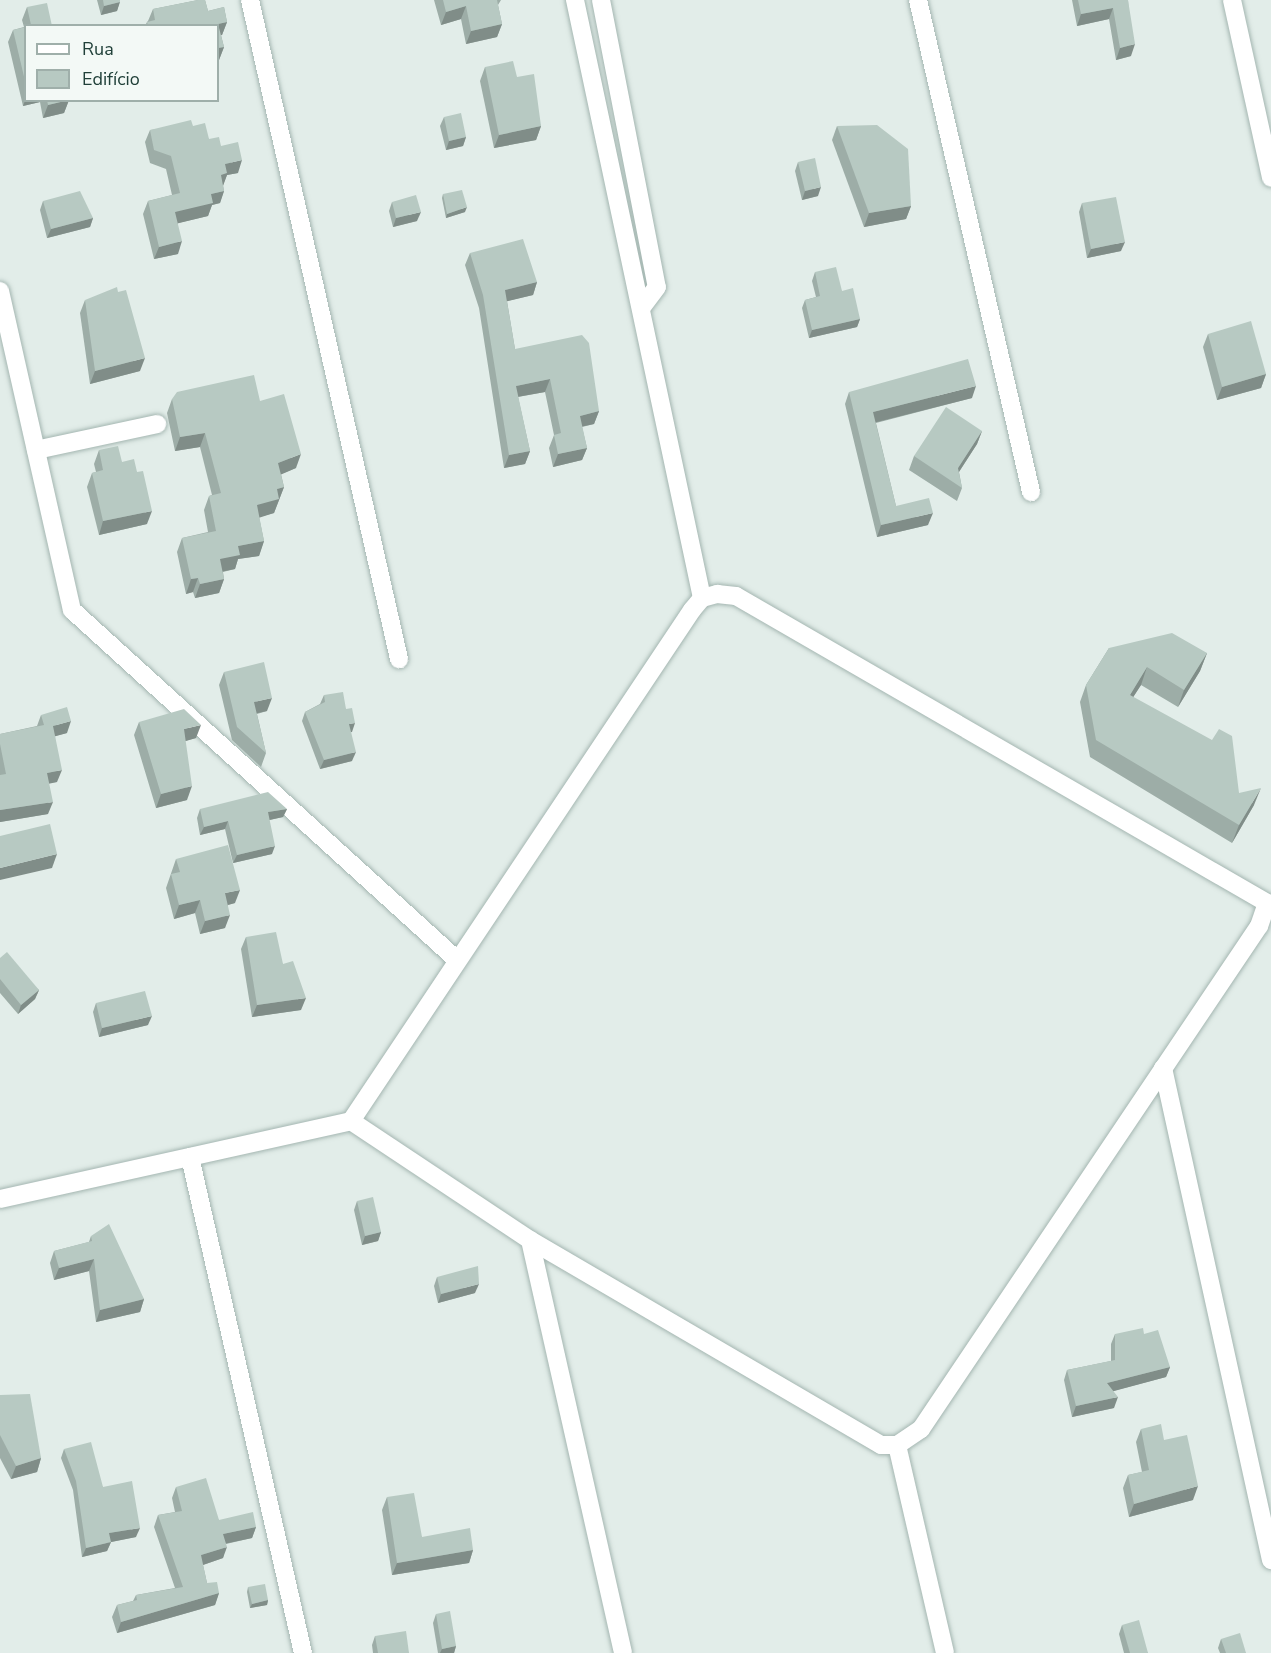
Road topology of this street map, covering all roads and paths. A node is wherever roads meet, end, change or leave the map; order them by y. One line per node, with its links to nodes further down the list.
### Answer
1 (250, 0): 13 (street)
2 (575, 0): 8 (street)
3 (601, 0): 8 (street)
4 (918, 0): 11 (street)
5 (1232, 0): 6 (street)
6 (1271, 178)
7 (0, 291): 10 (street)
8 (641, 308): 12 (street)
9 (157, 424): 10 (street)
10 (36, 450): 15 (street)
11 (1030, 492)
12 (702, 598): 14 (street); 15 (street)
13 (399, 659)
14 (1269, 902): 16 (street)
15 (456, 959): 17 (street)
16 (1163, 1068): 21 (street); 22 (street)
17 (351, 1121): 18 (street); 20 (street)
18 (190, 1157): 19 (street); 23 (street)
19 (0, 1200)
20 (530, 1240): 21 (street); 24 (street)
21 (897, 1445): 25 (street)
22 (1271, 1560)
23 (303, 1653)
24 (623, 1653)
25 (945, 1653)

